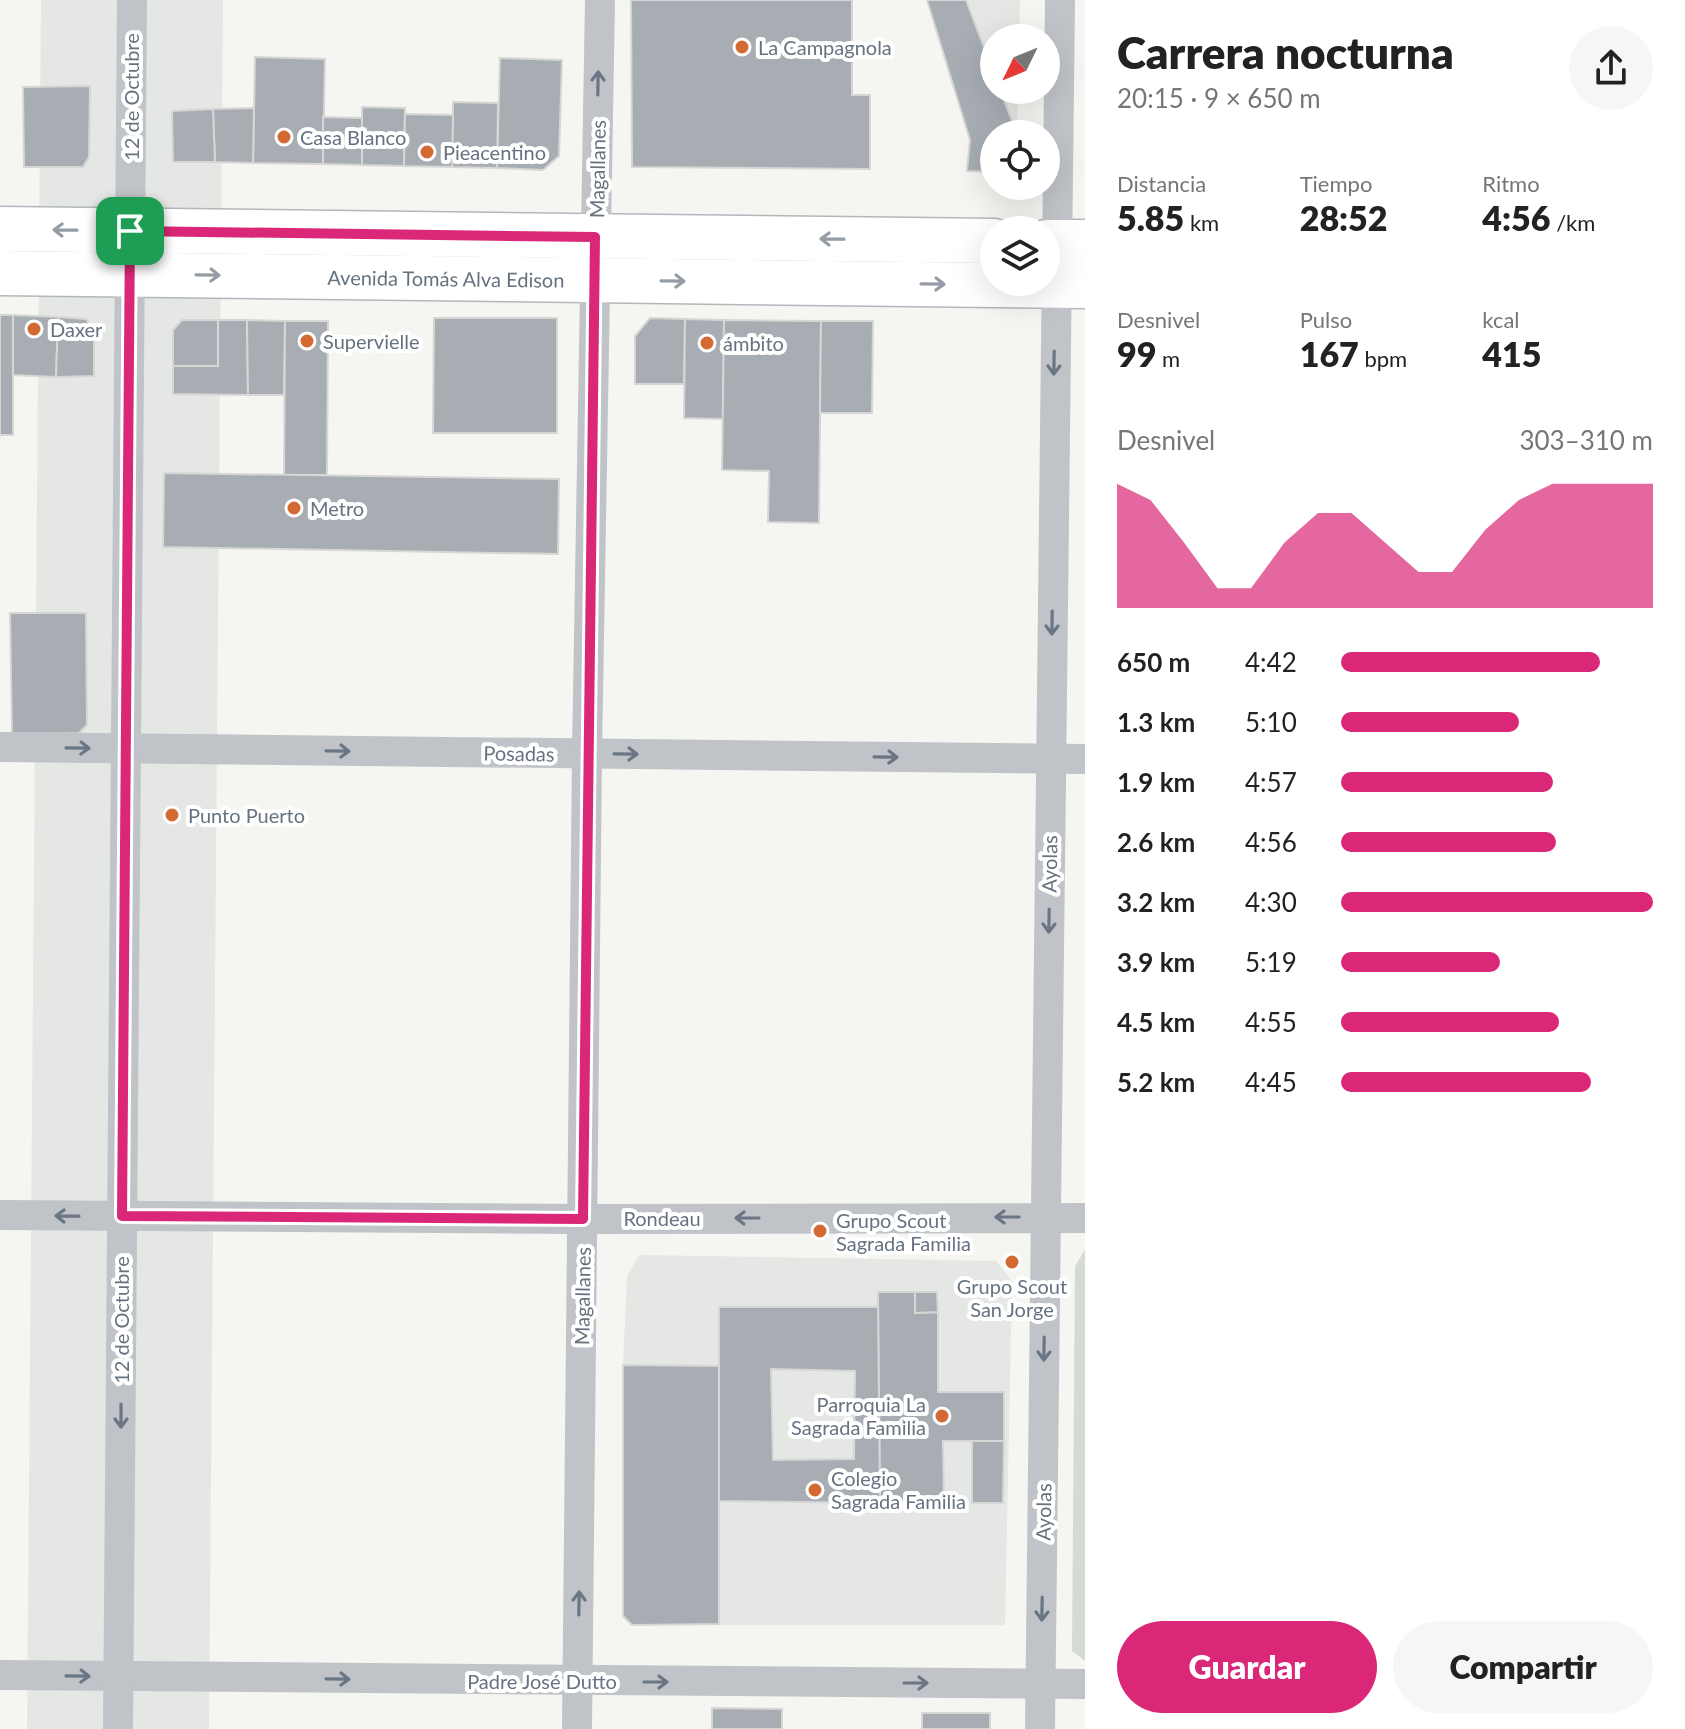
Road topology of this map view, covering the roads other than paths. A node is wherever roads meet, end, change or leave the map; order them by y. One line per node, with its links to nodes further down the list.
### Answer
1 (132, 0): 5 (street, 12 de Octubre)
2 (600, 0): 6 (street, Magallanes, one-way to 2)
3 (1060, 0): 8 (street, Ayolas)
4 (0, 229): 5 (main road, one-way to 4)
5 (130, 231): 6 (main road); 10 (street, 12 de Octubre)
6 (595, 237): 7 (main road, one-way to 6); 11 (street, Magallanes)
7 (980, 241)
8 (1062, 242): 12 (street, Ayolas)
9 (0, 273): 10 (main road, Avenida Tomás Alva Edison)
10 (130, 274): 11 (main road, Avenida Tomás Alva Edison, one-way to 11); 14 (street, 12 de Octubre)
11 (595, 280): 12 (main road, Avenida Tomás Alva Edison, one-way to 12); 15 (street, Magallanes)
12 (1070, 285): 16 (street, Ayolas, one-way to 16)
13 (0, 747): 14 (street, Posadas, one-way to 14)
14 (126, 748): 15 (street, Posadas, one-way to 15); 19 (street, 12 de Octubre)
15 (587, 753): 16 (street, Posadas, one-way to 16); 22 (street, Magallanes)
16 (1050, 759): 17 (street, Posadas); 20 (street, Ayolas, one-way to 20)
17 (1085, 759)
18 (0, 1215): 19 (street, Rondeau, one-way to 18)
19 (122, 1216): 22 (street, Rondeau); 24 (street, 12 de Octubre, one-way to 24)
20 (1046, 1217): 21 (street, Rondeau); 22 (street, Rondeau, one-way to 22); 26 (street, Ayolas, one-way to 26)
21 (1085, 1218)
22 (583, 1219): 25 (street, Magallanes, one-way to 22)
23 (0, 1675): 24 (street, Padre José Dutto, one-way to 24)
24 (119, 1677): 25 (street, Padre José Dutto, one-way to 25); 28 (street, 12 de Octubre)
25 (578, 1681): 26 (street, Padre José Dutto, one-way to 26); 29 (street, Magallanes)
26 (1041, 1683): 27 (street, Padre José Dutto); 30 (street, Ayolas)
27 (1085, 1684)
28 (118, 1729)
29 (577, 1729)
30 (1040, 1729)

